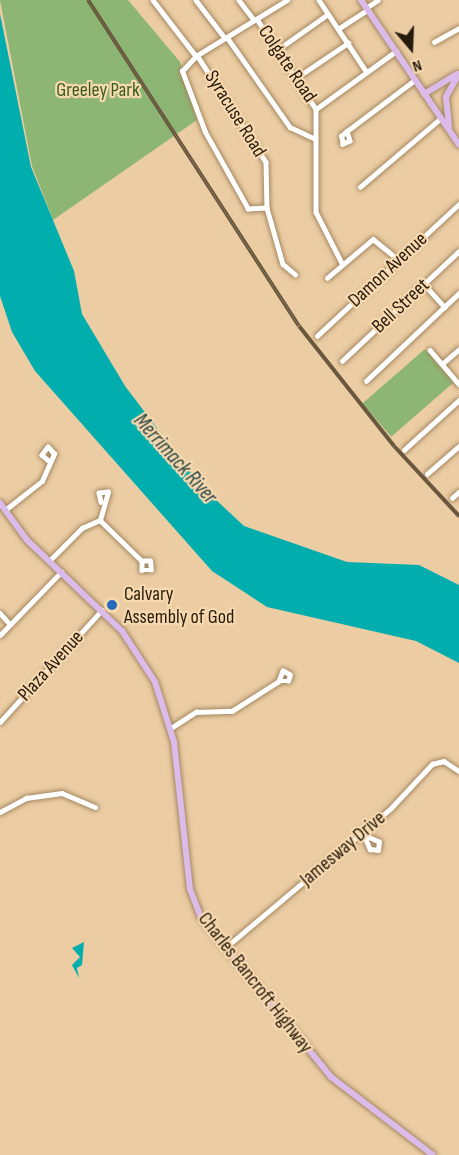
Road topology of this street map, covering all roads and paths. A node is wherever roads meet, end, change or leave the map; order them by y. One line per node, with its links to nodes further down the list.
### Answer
1 (153, 0): 18 (street, Syracuse Road)
2 (196, 0): 13 (street)
3 (239, 0): 10 (street, Colgate Road)
4 (287, 0): 10 (street)
5 (319, 0): 9 (street)
6 (361, 0): 8 (main road)
7 (378, 0): 8 (street)
8 (367, 9): 12 (street); 17 (main road)
9 (328, 14): 12 (street); 16 (street)
10 (255, 19): 13 (street); 16 (street, Colgate Road)
11 (459, 28): 14 (street)
12 (338, 29): 15 (street)
13 (226, 37): 18 (street); 28 (street)
14 (434, 42)
15 (348, 43): 19 (street); 21 (street)
16 (277, 50): 21 (street, Colgate Road)
17 (396, 51): 19 (street); 22 (main road)
18 (197, 56): 32 (street, Syracuse Road); 32 (street)
19 (366, 71): 24 (street)
20 (459, 73): 23 (main road); 27 (main road)
21 (296, 78): 24 (street, Colgate Road)
22 (415, 80): 23 (main road); 26 (street)
23 (424, 94): 25 (main road)
24 (316, 109): 28 (street)
25 (441, 118): 27 (main road); 30 (street)
26 (347, 131)
27 (451, 133): 29 (main road)
28 (314, 138): 35 (street)
29 (459, 145)
30 (360, 187)
31 (459, 204): 34 (street, Damon Avenue)
32 (267, 208): 36 (street, Syracuse Road)
33 (459, 251): 38 (street, Bell Street)
34 (399, 260): 35 (street); 41 (street, Damon Avenue)
35 (342, 263): 37 (street)
36 (295, 274)
37 (327, 278)
38 (424, 284): 40 (street); 44 (street, Bell Street)
39 (459, 294): 40 (street)
40 (445, 307): 46 (street)
41 (317, 336)
42 (459, 348): 45 (street)
43 (430, 350): 45 (street)
44 (342, 361)
45 (442, 364): 47 (street)
46 (366, 381)
47 (459, 384)
48 (459, 400): 50 (street)
49 (459, 446): 52 (street)
50 (404, 450)
51 (48, 460): 57 (street)
52 (427, 474)
53 (459, 492): 54 (street)
54 (452, 498)
55 (101, 502): 58 (street)
56 (0, 503): 57 (main road, Charles Bancroft Highway)
57 (5, 510): 59 (main road, Charles Bancroft Highway)
58 (100, 520): 59 (street); 60 (street)
59 (49, 561): 61 (main road, Charles Bancroft Highway)
60 (142, 561)
61 (62, 572): 62 (main road, Charles Bancroft Highway); 64 (street)
62 (102, 610): 67 (street, Plaza Avenue); 68 (main road, Charles Bancroft Highway)
63 (0, 613): 64 (street)
64 (10, 624): 65 (street)
65 (0, 634)
66 (279, 681): 68 (street)
67 (0, 722)
68 (171, 728): 74 (main road, Charles Bancroft Highway)
69 (459, 771): 72 (street, Jamesway Drive)
70 (95, 807): 71 (street)
71 (0, 812)
72 (362, 830): 73 (street); 74 (street, Jamesway Drive)
73 (368, 837)
74 (225, 948): 75 (main road, Charles Bancroft Highway)
75 (433, 1155)

